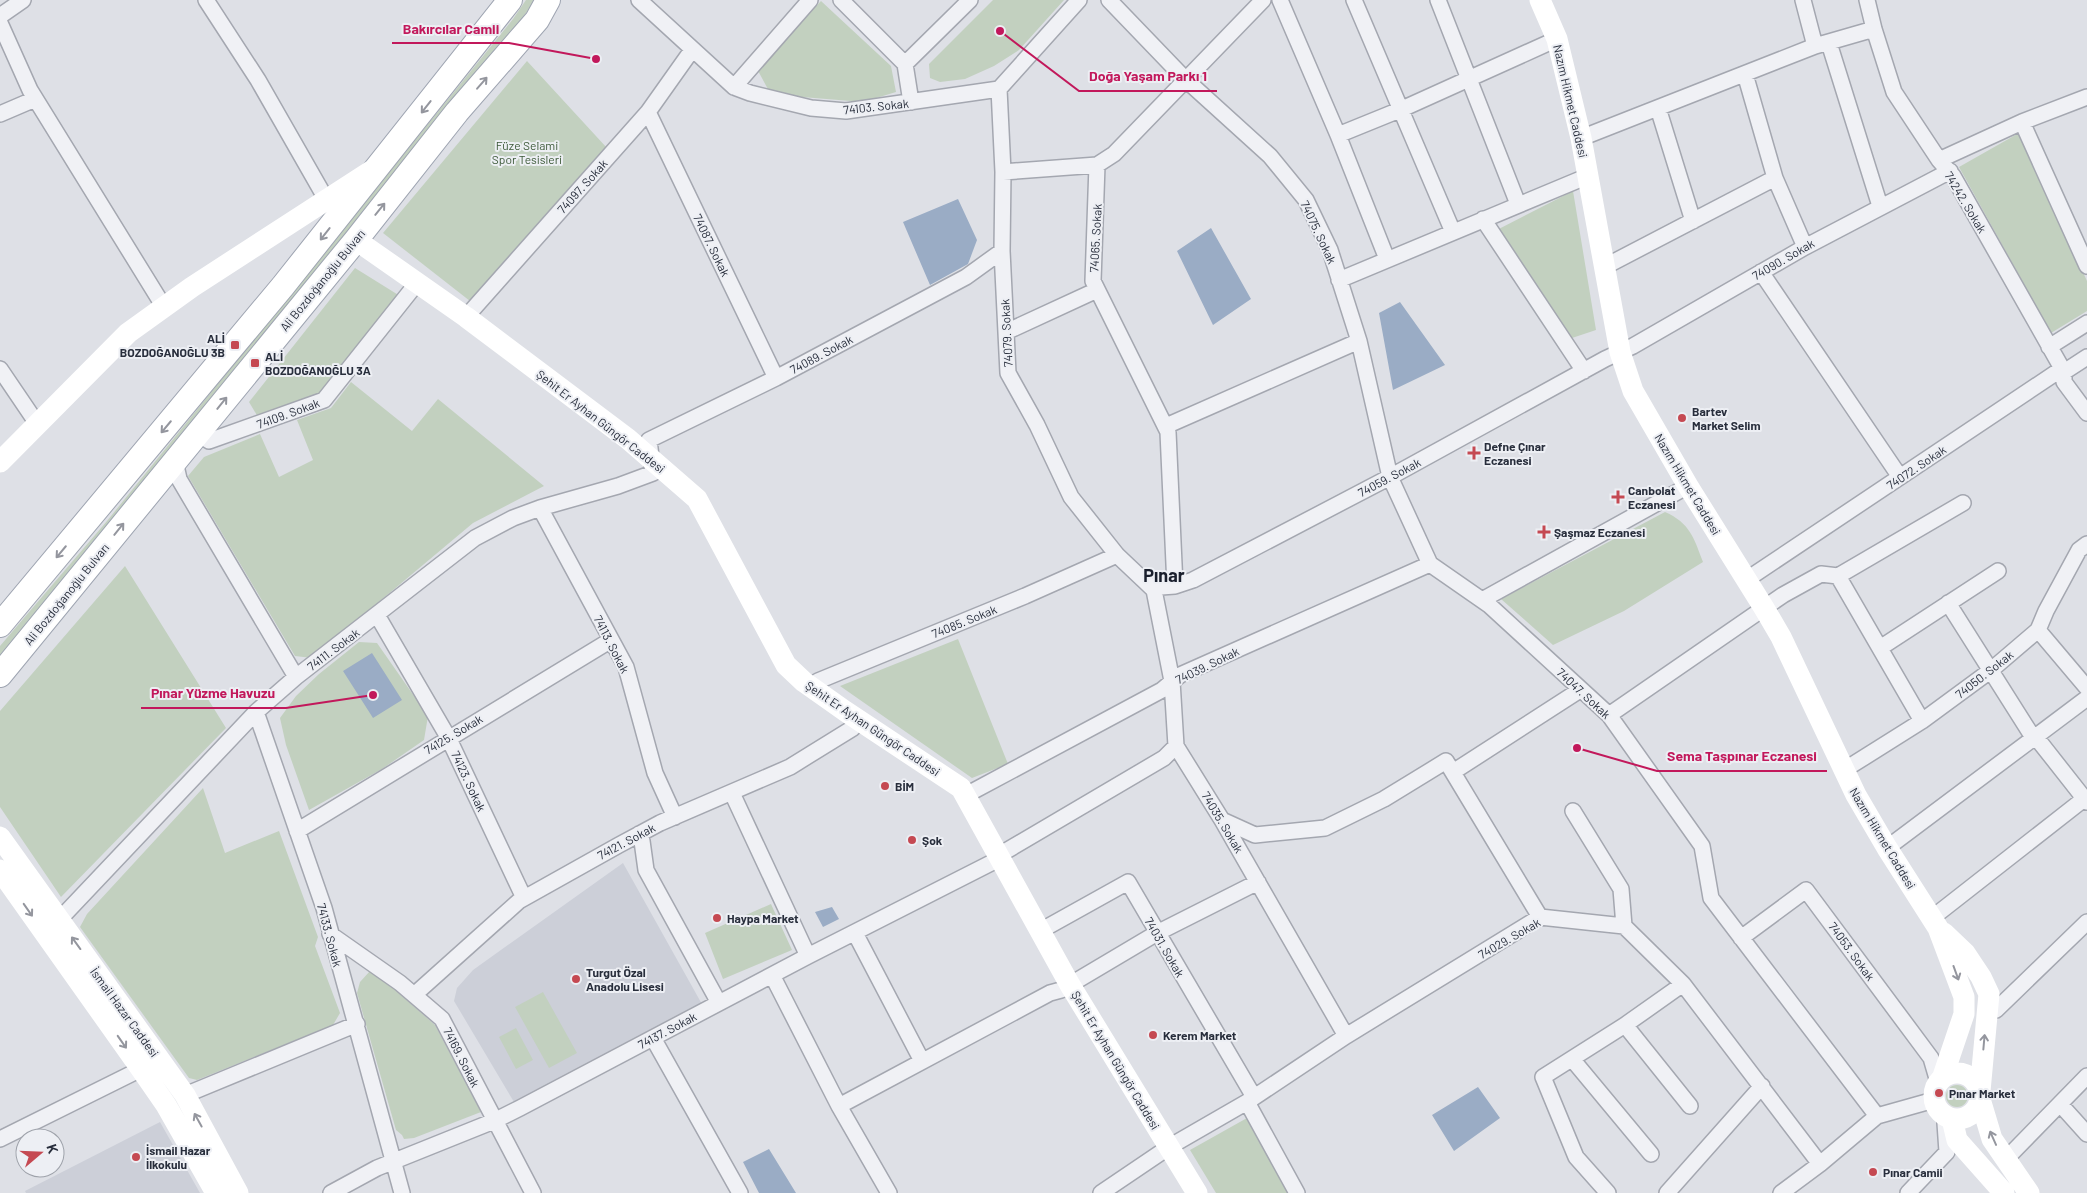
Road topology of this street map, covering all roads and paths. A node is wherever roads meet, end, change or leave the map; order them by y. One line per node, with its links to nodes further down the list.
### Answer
1 (23, 0): 18 (street)
2 (206, 0): 47 (street)
3 (510, 0): 42 (main road, one-way to 42)
4 (548, 0): 53 (main road, Ali Bozdoğanoğlu Bulvarı, one-way to 4)
5 (639, 0): 23 (street, 74103. Sokak)
6 (810, 0): 28 (street)
7 (841, 0): 24 (street)
8 (970, 0): 24 (street)
9 (1079, 0): 29 (street)
10 (1109, 0): 27 (street, 74075. Sokak)
11 (1263, 0): 27 (street)
12 (1280, 0): 38 (street)
13 (1354, 0): 34 (street)
14 (1438, 0): 26 (street)
15 (1540, 0): 21 (main road, Nazım Hikmet Caddesi)
16 (1803, 0): 22 (street)
17 (1867, 0): 20 (street, 74242. Sokak)
18 (0, 16)
19 (0, 23): 31 (street)
20 (1874, 29): 22 (street); 40 (street, 74242. Sokak)
21 (1557, 39): 26 (street); 39 (main road, Nazım Hikmet Caddesi)
22 (1822, 44): 25 (street); 49 (street)
23 (692, 50): 28 (street, 74103. Sokak); 35 (street, 74097. Sokak)
24 (905, 64): 32 (street)
25 (1745, 74): 33 (street); 46 (street)
26 (1470, 78): 34 (street); 48 (street)
27 (1185, 79): 41 (street); 60 (street, 74075. Sokak)
28 (734, 87): 32 (street, 74103. Sokak)
29 (999, 89): 32 (street, 74103. Sokak); 44 (street, 74079. Sokak)
30 (2087, 97): 37 (street)
31 (35, 99): 36 (street); 63 (street)
32 (911, 102)
33 (1658, 108): 39 (street); 51 (street)
34 (1402, 109): 38 (street); 52 (street)
35 (648, 112): 64 (street, 74097. Sokak); 74 (street, 74087. Sokak)
36 (0, 114)
37 (2022, 122): 40 (street); 57 (street)
38 (1338, 135): 56 (street)
39 (1581, 138): 45 (main road, Nazım Hikmet Caddesi)
40 (1939, 160): 43 (street, 74242. Sokak)
41 (1098, 165): 44 (street); 62 (street, 74065. Sokak)
42 (378, 167): 47 (main road); 99 (main road, one-way to 99)
43 (1950, 171): 49 (street, 74090. Sokak); 68 (street, 74242. Sokak)
44 (1003, 172): 55 (street, 74079. Sokak)
45 (1588, 176): 48 (street); 58 (main road, Nazım Hikmet Caddesi)
46 (1775, 178): 51 (street); 54 (street)
47 (326, 199): 63 (main road)
48 (1518, 204): 50 (street)
49 (1880, 206): 54 (street, 74090. Sokak)
50 (1483, 220): 52 (street); 72 (street)
51 (1693, 221): 58 (street)
52 (1453, 232): 56 (street)
53 (356, 240): 61 (main road, Şehit Er Ayhan Güngör Caddesi); 78 (main road, Ali Bozdoğanoğlu Bulvarı, one-way to 53)
54 (1805, 247): 59 (street, 74090. Sokak)
55 (1002, 251): 66 (street, 74079. Sokak); 74 (street, 74089. Sokak)
56 (1387, 259): 60 (street)
57 (2087, 266)
58 (1604, 267): 69 (main road, Nazım Hikmet Caddesi)
59 (1761, 272): 69 (street, 74090. Sokak); 83 (street)
60 (1339, 280): 67 (street, 74075. Sokak)
61 (417, 283): 64 (main road, Şehit Er Ayhan Güngör Caddesi); 78 (street, 74109. Sokak)
62 (1097, 290): 66 (street); 77 (street, 74065. Sokak)
63 (164, 307): 76 (main road)
64 (466, 317): 79 (main road, Şehit Er Ayhan Güngör Caddesi)
65 (2087, 323): 68 (street)
66 (1006, 332): 88 (street, 74079. Sokak)
67 (1358, 341): 77 (street); 82 (street, 74075. Sokak)
68 (2049, 347): 73 (street, 74242. Sokak)
69 (1620, 352): 72 (street, 74059. Sokak); 84 (main road, Nazım Hikmet Caddesi)
70 (2087, 357): 73 (street, 74072. Sokak)
71 (0, 370): 76 (street)
72 (1584, 370): 82 (street, 74059. Sokak)
73 (2064, 372): 75 (street, 74242. Sokak); 83 (street, 74072. Sokak)
74 (776, 378): 79 (street, 74089. Sokak)
75 (2087, 413)
76 (38, 424): 81 (main road)
77 (1166, 426): 93 (street, 74065. Sokak)
78 (198, 433): 80 (main road, Ali Bozdoğanoğlu Bulvarı)
79 (651, 457): 86 (street, 74111. Sokak); 107 (main road, Şehit Er Ayhan Güngör Caddesi)
80 (175, 461): 104 (main road, Ali Bozdoğanoğlu Bulvarı, one-way to 80); 105 (street)
81 (0, 462)
82 (1390, 477): 89 (street); 93 (street, 74059. Sokak)
83 (1900, 477): 92 (street, 74072. Sokak)
84 (1688, 486): 92 (main road, Nazım Hikmet Caddesi); 95 (street)
85 (1963, 504): 91 (street)
86 (540, 508): 98 (street, 74111. Sokak); 101 (street, 74113. Sokak)
87 (2087, 544): 100 (street, 74050. Sokak)
88 (1117, 555): 94 (street, 74079. Sokak); 107 (street, 74085. Sokak)
89 (1430, 564): 95 (street, 74047. Sokak); 106 (street, 74039. Sokak)
90 (1998, 571): 96 (street)
91 (1838, 576): 97 (street); 102 (street)
92 (1746, 580): 97 (main road, Nazım Hikmet Caddesi)
93 (1175, 586): 94 (street, 74059. Sokak)
94 (1154, 590): 106 (street, 74035. Sokak)
95 (1482, 600): 109 (street, 74047. Sokak)
96 (1948, 604): 102 (street); 103 (street)
97 (1764, 608): 112 (street); 119 (main road, Nazım Hikmet Caddesi)
98 (377, 615): 105 (street, 74111. Sokak); 115 (street, 74123. Sokak)
99 (0, 625)
100 (2038, 630): 103 (street, 74050. Sokak); 108 (street)
101 (611, 640): 115 (street, 74125. Sokak); 124 (street, 74113. Sokak)
102 (1880, 648): 114 (street)
103 (1990, 671): 114 (street, 74050. Sokak); 116 (street)
104 (0, 675)
105 (296, 677): 111 (street, 74111. Sokak)
106 (1172, 681): 117 (street, 74035. Sokak); 121 (street, 74039. Sokak)
107 (813, 688): 113 (main road, Şehit Er Ayhan Güngör Caddesi)
108 (2087, 688)
109 (1580, 690): 112 (street, 74047. Sokak); 118 (street)
110 (2087, 698): 116 (street)
111 (256, 712): 126 (street, 74133. Sokak); 135 (street, 74111. Sokak)
112 (1609, 715): 143 (street, 74047. Sokak)
113 (858, 721): 120 (street, 74121. Sokak); 121 (main road, Şehit Er Ayhan Güngör Caddesi)
114 (1922, 721): 119 (street, 74050. Sokak)
115 (448, 737): 126 (street, 74125. Sokak); 133 (street, 74123. Sokak)
116 (2034, 739): 122 (street); 129 (street)
117 (1176, 746): 125 (street, 74035. Sokak); 130 (street, 74137. Sokak)
118 (1450, 767): 125 (street); 134 (street)
119 (1844, 770): 129 (main road, Nazım Hikmet Caddesi)
120 (732, 792): 124 (street, 74121. Sokak); 144 (street)
121 (966, 796): 130 (main road, Şehit Er Ayhan Güngör Caddesi)
122 (2086, 801): 137 (street)
123 (1573, 811): 138 (street)
124 (675, 817): 127 (street, 74121. Sokak)
125 (1222, 820): 132 (street, 74035. Sokak)
126 (297, 830): 142 (street, 74133. Sokak)
127 (639, 834): 133 (street, 74121. Sokak); 149 (street)
128 (0, 837): 135 (main road, İsmail Hazar Caddesi)
129 (1887, 848): 137 (main road, Nazım Hikmet Caddesi)
130 (998, 857): 139 (main road, Şehit Er Ayhan Güngör Caddesi); 140 (street, 74137. Sokak)
131 (0, 870): 157 (main road, İsmail Hazar Caddesi, one-way to 157)
132 (1258, 882): 141 (street); 153 (street, 74035. Sokak)
133 (524, 898): 148 (street, 74121. Sokak)
134 (1540, 917): 138 (street, 74029. Sokak); 153 (street, 74029. Sokak)
135 (59, 920): 160 (main road, İsmail Hazar Caddesi, one-way to 135)
136 (2087, 922): 150 (street)
137 (1935, 923): 150 (main road, Nazım Hikmet Caddesi); 162 (main road, Nazım Hikmet Caddesi, one-way to 162)
138 (1624, 926): 146 (street)
139 (1040, 931): 141 (street, 74031. Sokak); 147 (main road, Şehit Er Ayhan Güngör Caddesi)
140 (855, 933): 144 (street, 74137. Sokak); 156 (street)
141 (1158, 933): 147 (street); 163 (street, 74031. Sokak)
142 (330, 934): 148 (street, 74169. Sokak); 151 (street, 74133. Sokak)
143 (1741, 938): 162 (street, 74053. Sokak); 167 (street, 74047. Sokak)
144 (808, 956): 145 (street, 74137. Sokak)
145 (772, 975): 149 (street, 74137. Sokak); 165 (street)
146 (1684, 984): 152 (street); 159 (street)
147 (1070, 985): 156 (street); 171 (main road, Şehit Er Ayhan Güngör Caddesi)
148 (414, 995): 168 (street, 74169. Sokak)
149 (719, 1003): 154 (street, 74137. Sokak)
150 (1987, 1010): 161 (main road, Nazım Hikmet Caddesi, one-way to 150)
151 (357, 1024): 160 (street); 174 (street, 74133. Sokak)
152 (1625, 1025): 155 (street); 166 (street)
153 (1346, 1036): 163 (street, 74029. Sokak)
154 (654, 1038): 168 (street, 74137. Sokak); 181 (street)
155 (1572, 1059): 172 (street); 186 (street)
156 (922, 1061): 165 (street)
157 (141, 1069): 170 (street); 176 (main road, İsmail Hazar Caddesi)
158 (2087, 1076): 164 (street)
159 (1762, 1086): 175 (street); 187 (street)
160 (185, 1095): 177 (main road, İsmail Hazar Caddesi, one-way to 160)
161 (1980, 1095): 162 (main road); 162 (main road); 173 (main road, Nazım Hikmet Caddesi, one-way to 161)
162 (1942, 1099): 167 (street); 189 (street); 190 (main road)
163 (1250, 1100): 171 (street, 74029. Sokak); 185 (street, 74031. Sokak)
164 (2060, 1104): 169 (street); 173 (street)
165 (838, 1106): 182 (street)
166 (1690, 1106)
167 (1877, 1116): 175 (street)
168 (494, 1120): 174 (street, 74137. Sokak); 180 (street, 74169. Sokak)
169 (2087, 1134)
170 (0, 1139)
171 (1169, 1147): 183 (street, 74029. Sokak); 184 (main road, Şehit Er Ayhan Güngör Caddesi)
172 (1651, 1154)
173 (2005, 1160): 191 (main road, Nazım Hikmet Caddesi)
174 (393, 1161): 178 (street, 74137. Sokak); 179 (street, 74133. Sokak)
175 (1820, 1164): 188 (street)
176 (216, 1193)
177 (238, 1193)
178 (331, 1193)
179 (402, 1193)
180 (533, 1193)
181 (740, 1193)
182 (889, 1193)
183 (1101, 1193)
184 (1197, 1193)
185 (1297, 1193)
186 (1608, 1193)
187 (1667, 1193)
188 (1781, 1193)
189 (1908, 1193)
190 (2004, 1193)
191 (2030, 1193)

